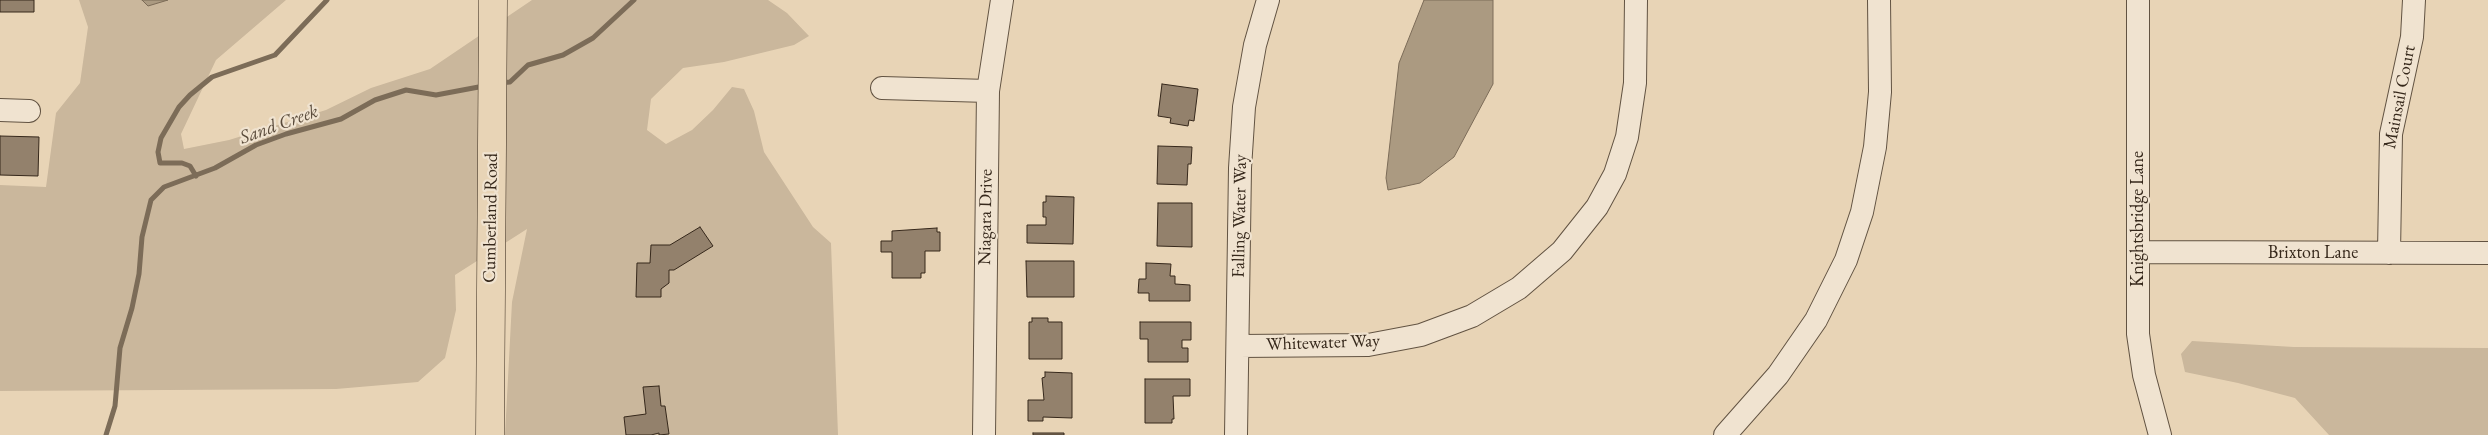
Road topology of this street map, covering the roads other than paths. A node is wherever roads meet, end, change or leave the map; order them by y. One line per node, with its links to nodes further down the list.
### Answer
1 (493, 0): 16 (main road, Cumberland Road)
2 (1002, 0): 9 (street, Niagara Drive)
3 (1268, 0): 15 (street, Falling Water Way)
4 (1636, 0): 15 (street, Whitewater Way)
5 (1879, 0): 19 (street)
6 (2138, 0): 12 (street, Knightsbridge Lane)
7 (2414, 0): 13 (street, Mainsail Court)
8 (882, 88): 9 (street)
9 (988, 91): 17 (street, Niagara Drive)
10 (0, 110): 11 (street)
11 (29, 111)
12 (2138, 252): 13 (street, Brixton Lane); 20 (street, Knightsbridge Lane)
13 (2390, 253): 14 (street, Brixton Lane)
14 (2488, 253)
15 (1238, 346): 18 (street, Falling Water Way)
16 (490, 435)
17 (984, 435)
18 (1236, 435)
19 (1725, 435)
20 (2160, 435)

